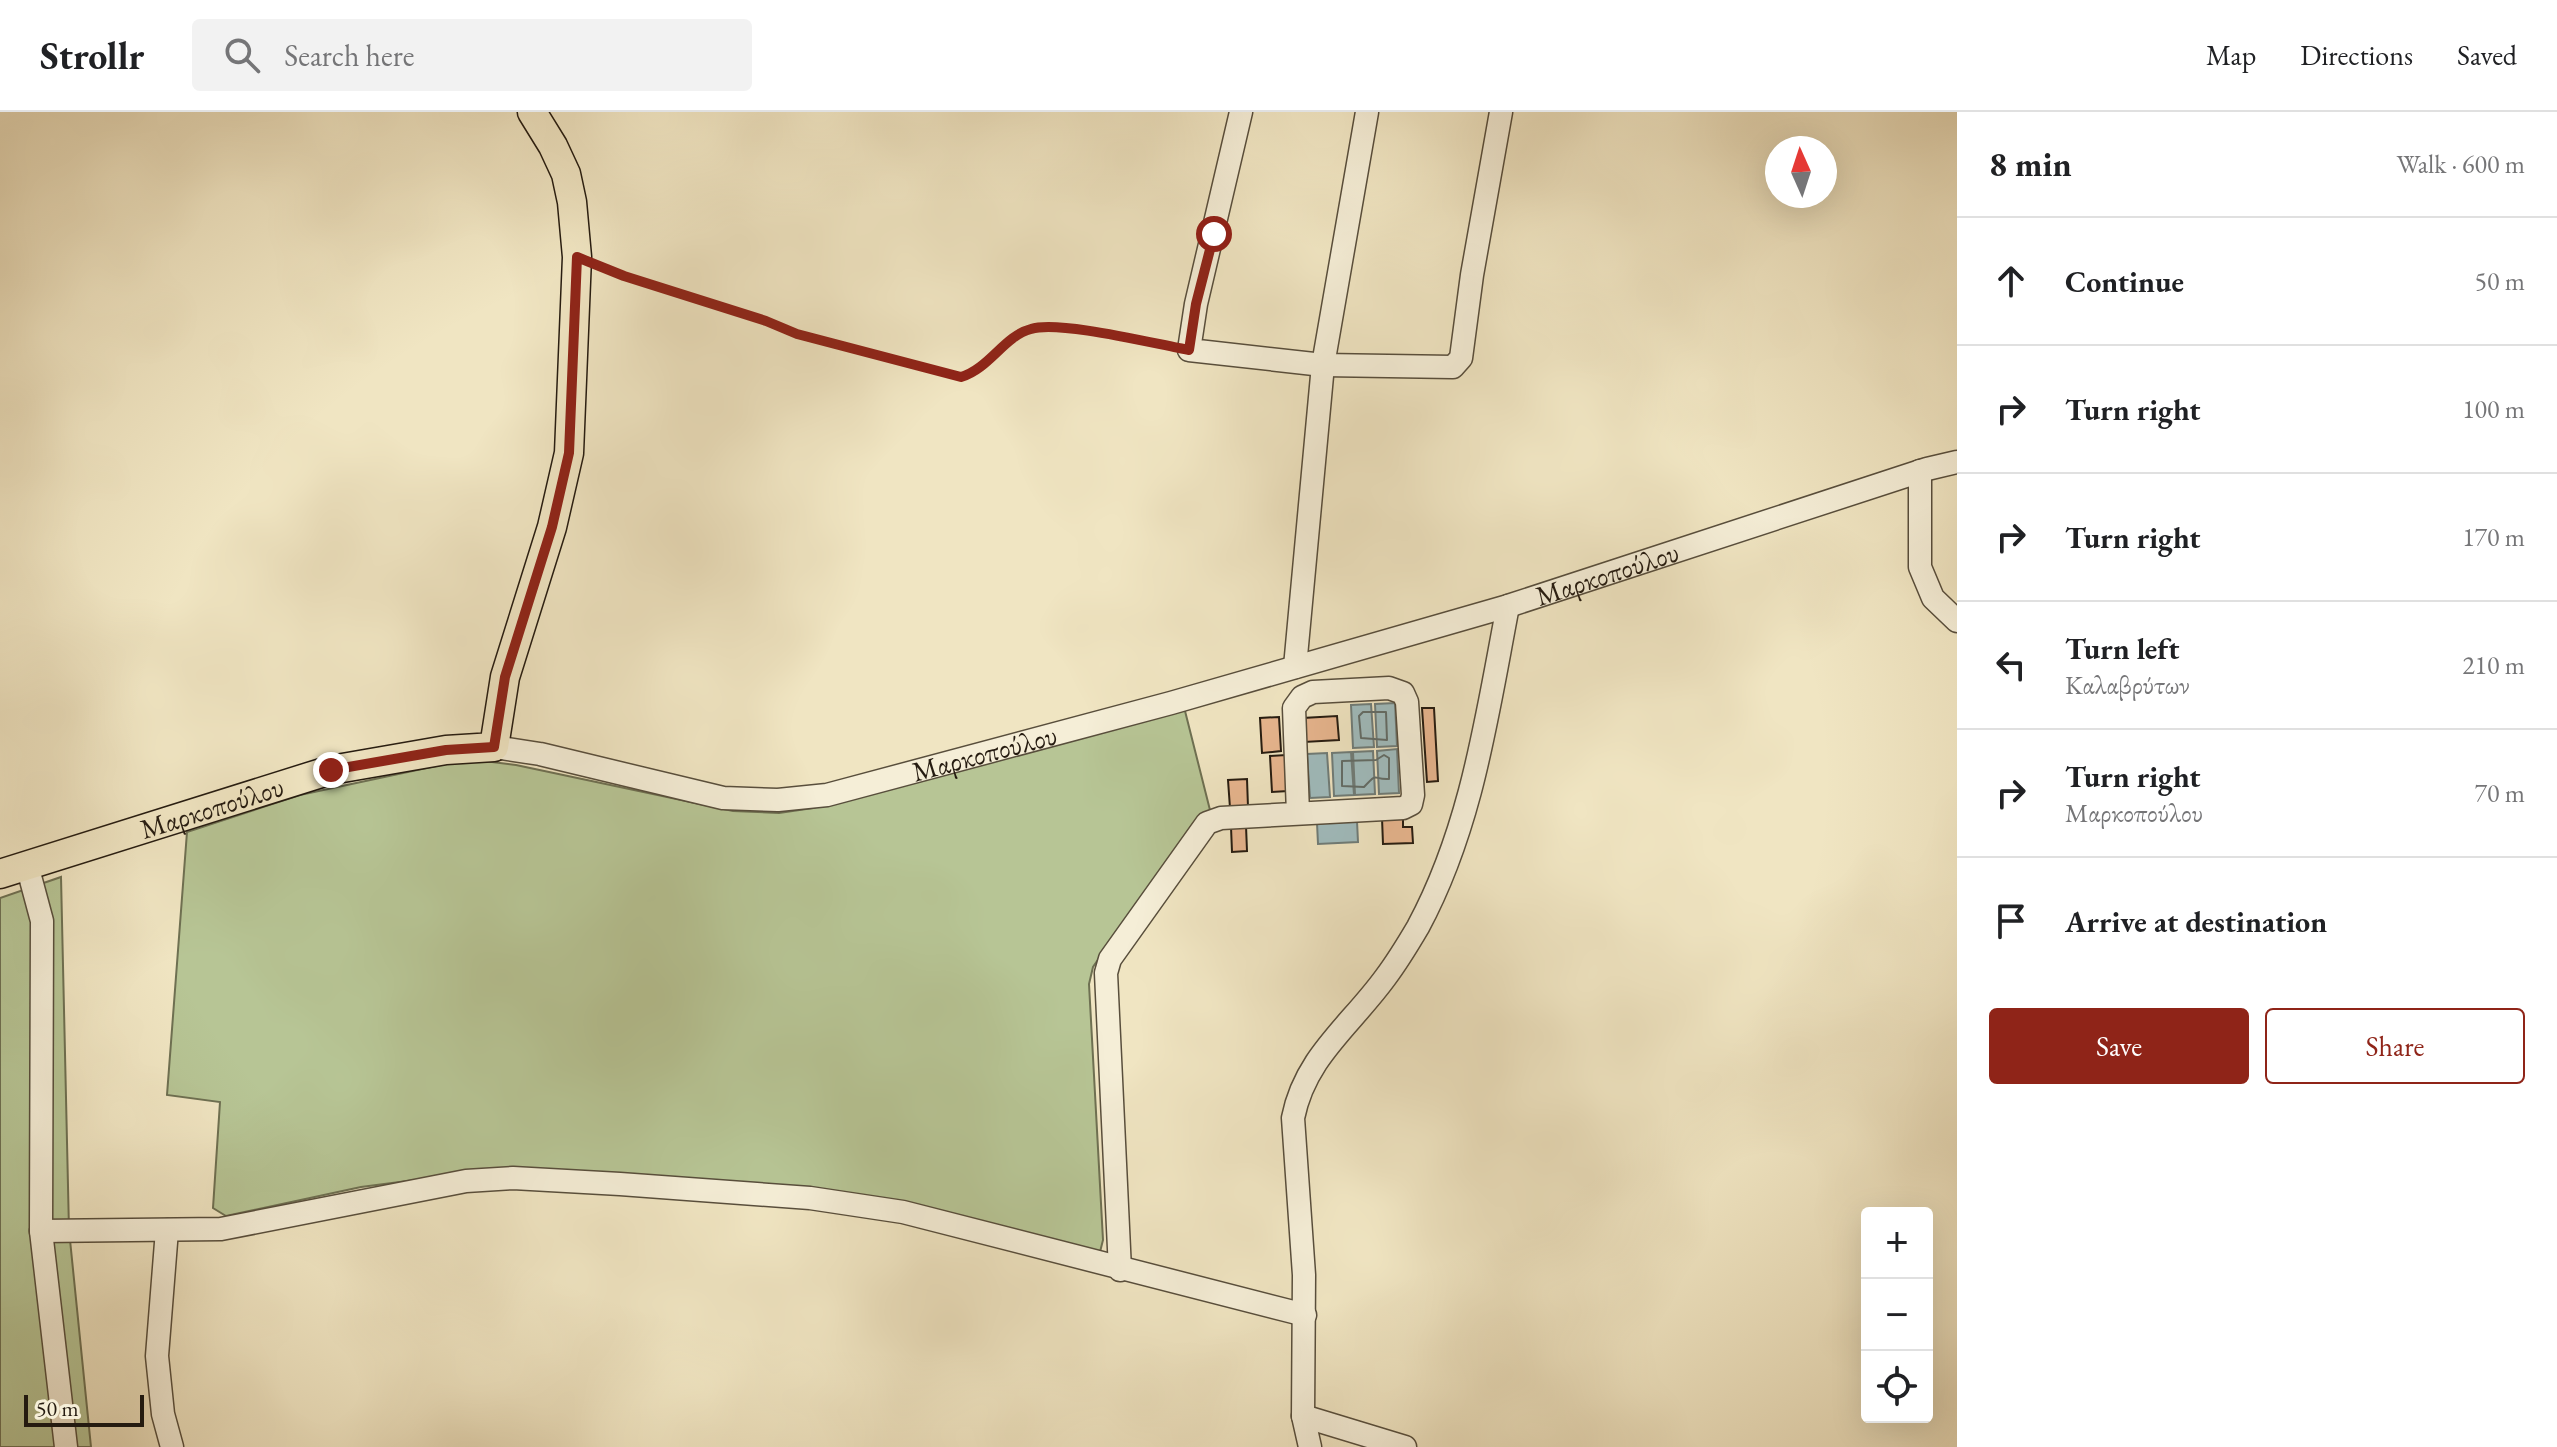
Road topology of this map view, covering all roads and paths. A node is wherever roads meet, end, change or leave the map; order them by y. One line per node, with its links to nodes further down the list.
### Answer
1 (532, 112): 5 (main road)
2 (1241, 112): 6 (street)
3 (1367, 112): 7 (street)
4 (1501, 112): 7 (street)
5 (577, 257): 6 (path); 13 (main road)
6 (1189, 350): 7 (street)
7 (1323, 365): 12 (street)
8 (1957, 462): 9 (street, Μαρκοπούλου)
9 (1920, 471): 10 (street, Μαρκοπούλου); 11 (street)
10 (1508, 606): 12 (street, Μαρκοπούλου); 20 (street)
11 (1957, 621)
12 (1295, 667): 13 (street, Μαρκοπούλου)
13 (494, 747): 15 (main road, Μαρκοπούλου)
14 (1298, 813): 14 (street); 19 (street)
15 (27, 865): 16 (main road, Μαρκοπούλου); 18 (street)
16 (0, 874)
17 (167, 1230): 18 (street); 19 (street); 24 (street)
18 (41, 1231): 23 (street)
19 (1120, 1270): 20 (street)
20 (1305, 1315): 21 (street)
21 (1303, 1416): 25 (street); 26 (street)
22 (50, 1447): 23 (street)
23 (66, 1447)
24 (172, 1447)
25 (1310, 1447)
26 (1405, 1447)

